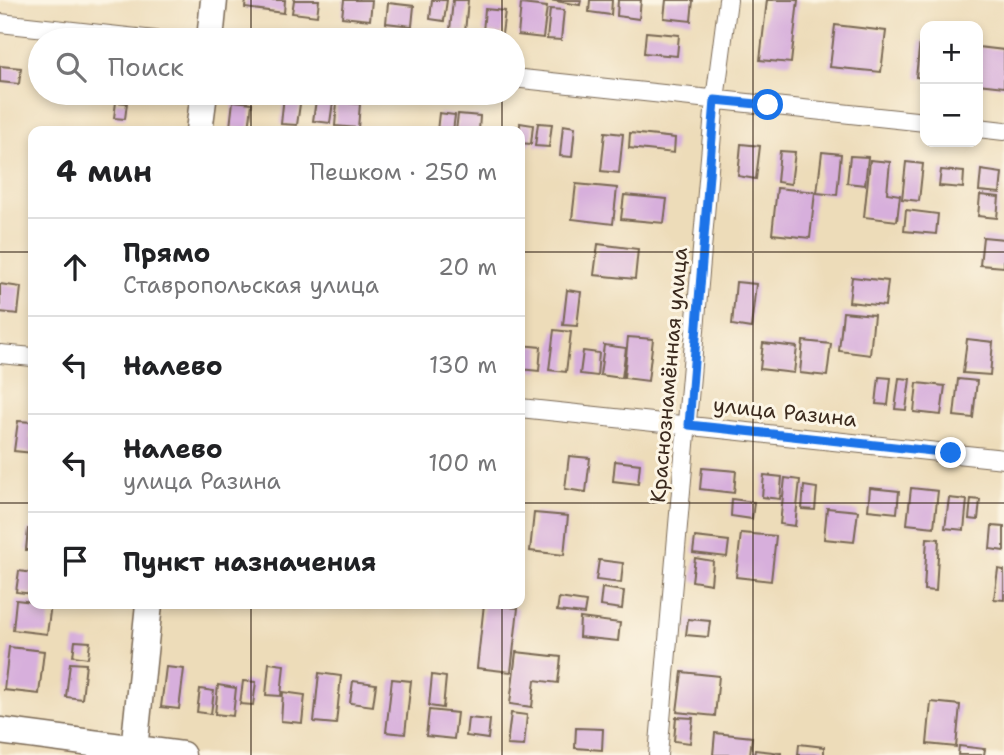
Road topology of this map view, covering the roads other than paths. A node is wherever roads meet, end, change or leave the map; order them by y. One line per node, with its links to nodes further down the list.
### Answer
1 (214, 0): 5 (street)
2 (728, 0): 7 (street, Краснознамённая улица)
3 (0, 23): 4 (street)
4 (46, 28)
5 (211, 28)
6 (525, 79): 7 (street)
7 (715, 100): 9 (street); 16 (street, Краснознамённая улица)
8 (202, 105): 10 (street)
9 (920, 121)
10 (200, 126)
11 (983, 129): 12 (street)
12 (1004, 131)
13 (0, 354): 14 (street)
14 (28, 357)
15 (525, 409): 16 (street, улица Разина)
16 (689, 425): 17 (street, улица Разина); 22 (street, Краснознамённая улица)
17 (1004, 459)
18 (148, 609): 20 (street)
19 (0, 731): 20 (street)
20 (116, 750): 21 (street)
21 (182, 755)
22 (658, 755)

